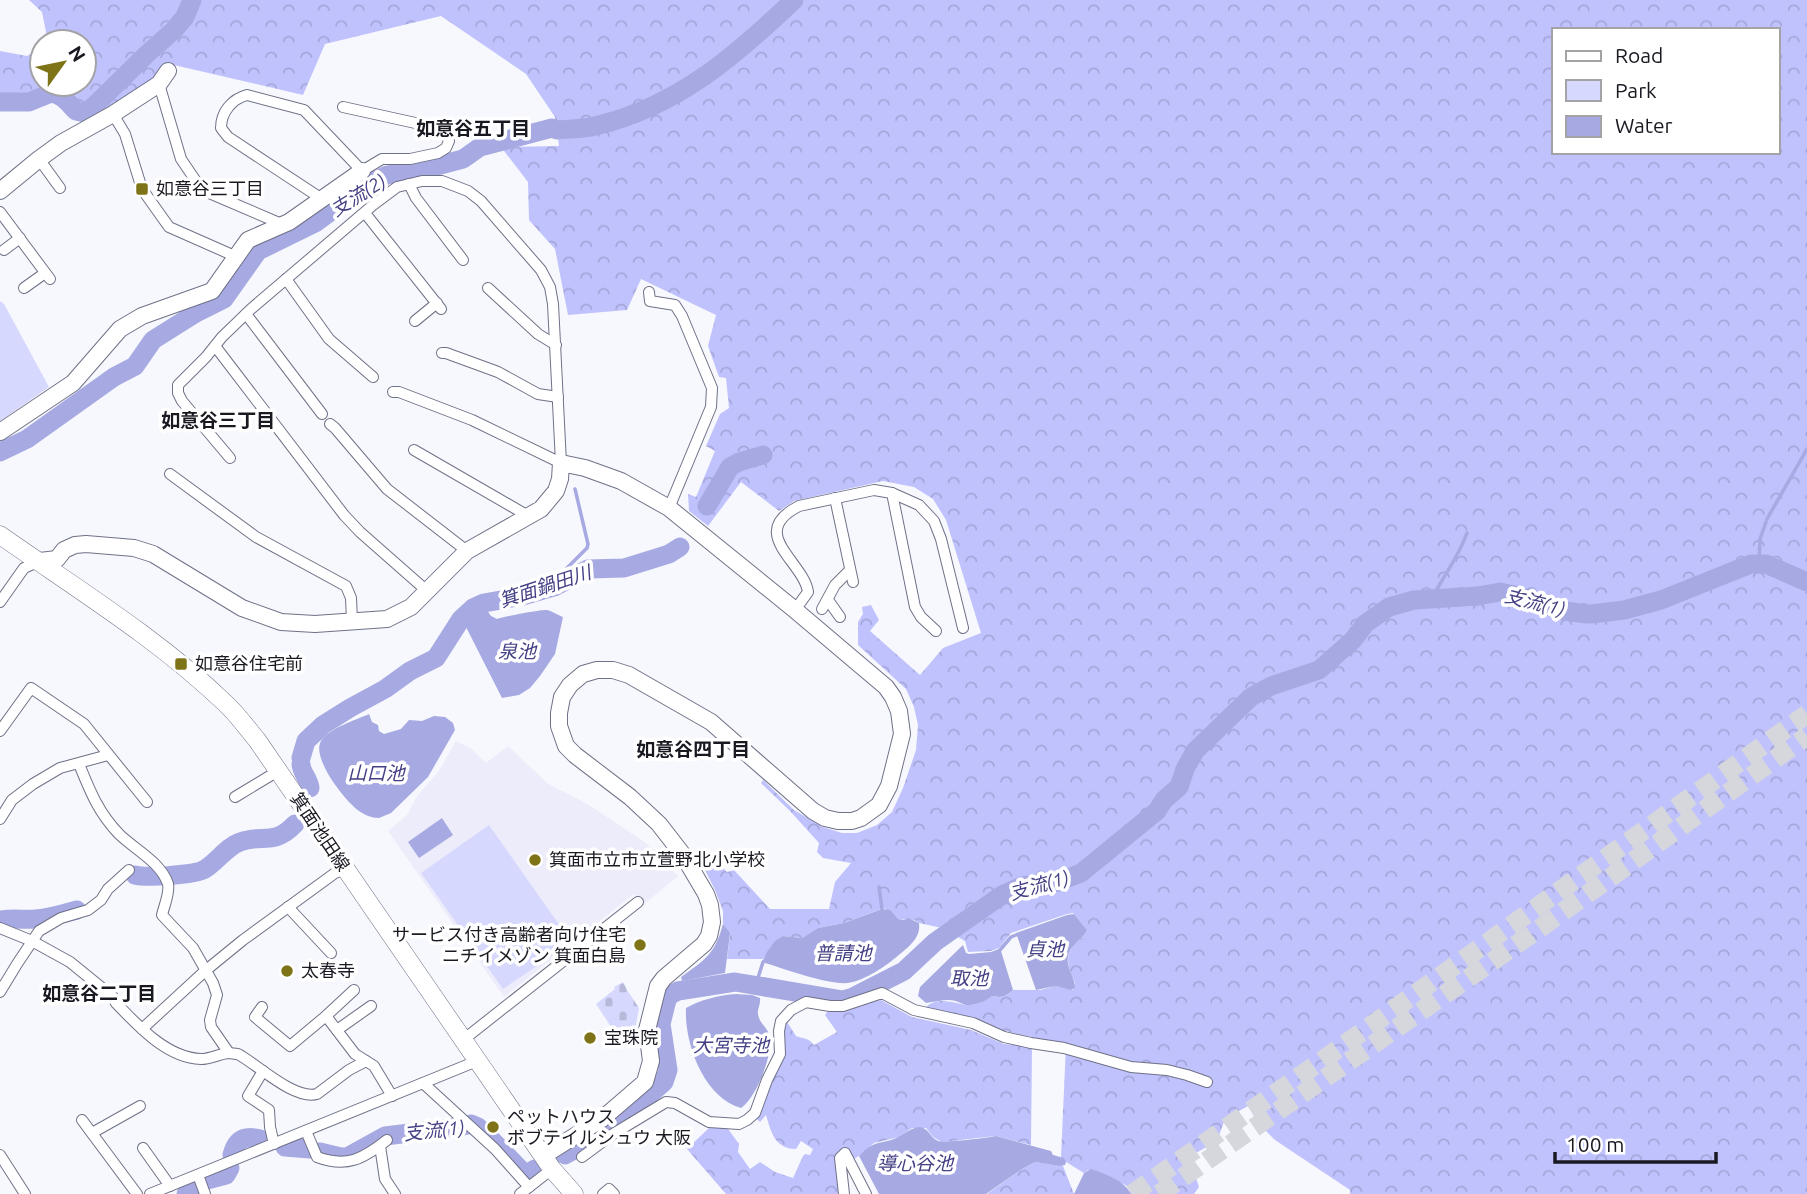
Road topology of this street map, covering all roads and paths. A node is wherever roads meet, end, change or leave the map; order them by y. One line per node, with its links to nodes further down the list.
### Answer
1 (164, 78): 3 (street); 12 (street)
2 (342, 107): 5 (street)
3 (113, 114): 4 (street); 15 (street)
4 (38, 159): 7 (street); 8 (street)
5 (362, 171): 9 (street); 9 (street)
6 (409, 184): 11 (street); 16 (street); 23 (street)
7 (60, 188)
8 (0, 191)
9 (322, 199): 12 (street)
10 (0, 212): 13 (street)
11 (365, 213): 17 (street); 22 (street)
12 (284, 225): 15 (street)
13 (20, 238): 14 (street); 18 (street)
14 (4, 250)
15 (237, 257): 31 (street)
16 (463, 260)
17 (286, 279): 21 (street); 26 (street)
18 (24, 288)
19 (488, 288): 23 (street)
20 (649, 292): 38 (street)
21 (246, 314): 24 (street); 29 (street)
22 (415, 321)
23 (556, 345): 28 (street)
24 (215, 346): 33 (street); 45 (street)
25 (442, 353): 28 (street)
26 (373, 377)
27 (393, 392): 34 (street)
28 (558, 397): 34 (street)
29 (322, 414)
30 (330, 424): 41 (street)
31 (0, 432)
32 (414, 450): 39 (street)
33 (230, 458)
34 (561, 463): 38 (street); 39 (street)
35 (170, 474): 49 (street)
36 (892, 493): 37 (street); 50 (street); 51 (street)
37 (835, 498): 43 (street); 47 (street)
38 (669, 508): 47 (street)
39 (530, 517): 41 (street)
40 (0, 535): 42 (main road, 箕面池田線)
41 (467, 551): 45 (street)
42 (40, 561): 46 (street); 49 (street); 55 (main road, 箕面池田線)
43 (850, 570): 44 (street); 48 (street)
44 (853, 582)
45 (427, 591): 49 (street)
46 (0, 602)
47 (795, 610): 86 (street)
48 (840, 617)
49 (352, 621)
50 (963, 628)
51 (936, 631)
52 (0, 731): 53 (street)
53 (108, 755): 54 (street); 59 (street)
54 (79, 764): 58 (street); 68 (street)
55 (278, 771): 57 (street); 61 (main road, 箕面池田線)
56 (0, 793): 58 (street)
57 (235, 797)
58 (10, 802): 60 (street)
59 (147, 802)
60 (0, 818)
61 (345, 869): 64 (street); 76 (main road, 箕面池田線)
62 (129, 870): 66 (street)
63 (638, 902): 76 (street)
64 (288, 908): 67 (street); 68 (street)
65 (0, 928): 66 (street)
66 (32, 941): 70 (street); 74 (street)
67 (331, 953)
68 (205, 971): 74 (street); 77 (street)
69 (354, 990): 73 (street)
70 (0, 992)
71 (371, 1006): 75 (street)
72 (262, 1007): 73 (street)
73 (326, 1017): 75 (street)
74 (142, 1030): 77 (street)
75 (337, 1030): 78 (street)
76 (463, 1040): 79 (main road, 箕面池田線)
77 (229, 1053): 80 (street)
78 (366, 1061): 80 (street); 83 (street)
79 (477, 1061): 82 (street); 93 (main road, 箕面池田線)
80 (263, 1071): 89 (street)
81 (1206, 1082): 86 (street)
82 (423, 1083): 83 (street); 96 (street)
83 (393, 1096): 87 (street)
84 (140, 1106): 88 (street)
85 (82, 1120): 88 (street)
86 (608, 1127): 92 (street); 93 (street)
87 (306, 1131): 89 (street); 101 (street)
88 (92, 1133): 98 (street)
89 (274, 1144): 94 (street)
90 (143, 1148): 95 (street)
91 (0, 1155): 97 (street)
92 (582, 1157)
93 (547, 1162): 96 (street); 102 (main road, 箕面池田線)
94 (198, 1175): 95 (street); 100 (street)
95 (170, 1186): 99 (street)
96 (524, 1190)
97 (25, 1194)
98 (138, 1194)
99 (150, 1194)
100 (205, 1194)
101 (395, 1194)
102 (574, 1194)
103 (603, 1194): 104 (street)
104 (614, 1194)
105 (844, 1194): 106 (street)
106 (866, 1194)

